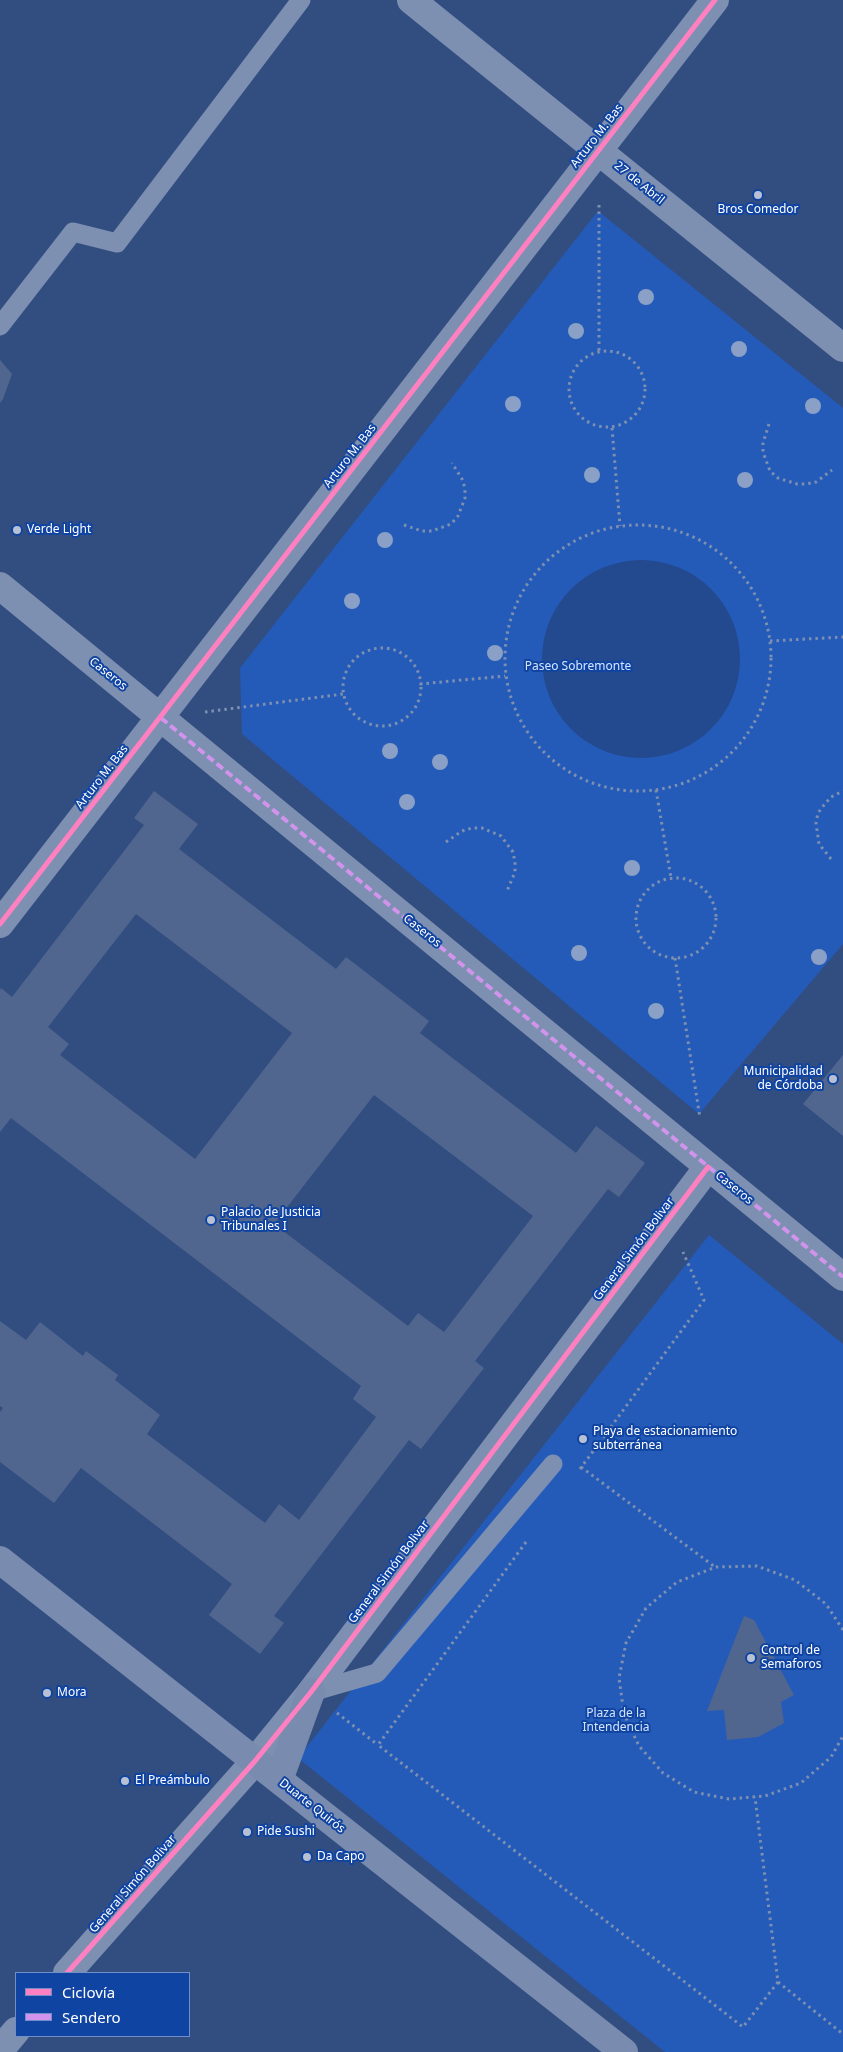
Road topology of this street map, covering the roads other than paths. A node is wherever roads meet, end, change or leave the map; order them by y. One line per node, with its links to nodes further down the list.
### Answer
1 (301, 0): 5 (lane)
2 (411, 0): 4 (street, 27 de Abril)
3 (715, 0): 4 (street, Arturo M. Bas)
4 (598, 151): 6 (street, 27 de Abril); 8 (street, Arturo M. Bas)
5 (0, 326)
6 (843, 348)
7 (0, 586): 8 (street, Caseros)
8 (161, 718): 9 (street, Arturo M. Bas); 10 (street, Caseros)
9 (0, 924)
10 (708, 1167): 11 (street, Caseros); 14 (street, General Simón Bolivar)
11 (843, 1277)
12 (553, 1464): 14 (lane)
13 (0, 1560): 15 (main road, Duarte Quirós)
14 (311, 1692): 15 (street, General Simón Bolivar); 16 (main road)
15 (255, 1761): 16 (main road, Duarte Quirós); 17 (street, General Simón Bolivar)
16 (279, 1780): 20 (main road, Duarte Quirós)
17 (68, 1972)
18 (15, 2032): 19 (street)
19 (0, 2050)
20 (624, 2052)

